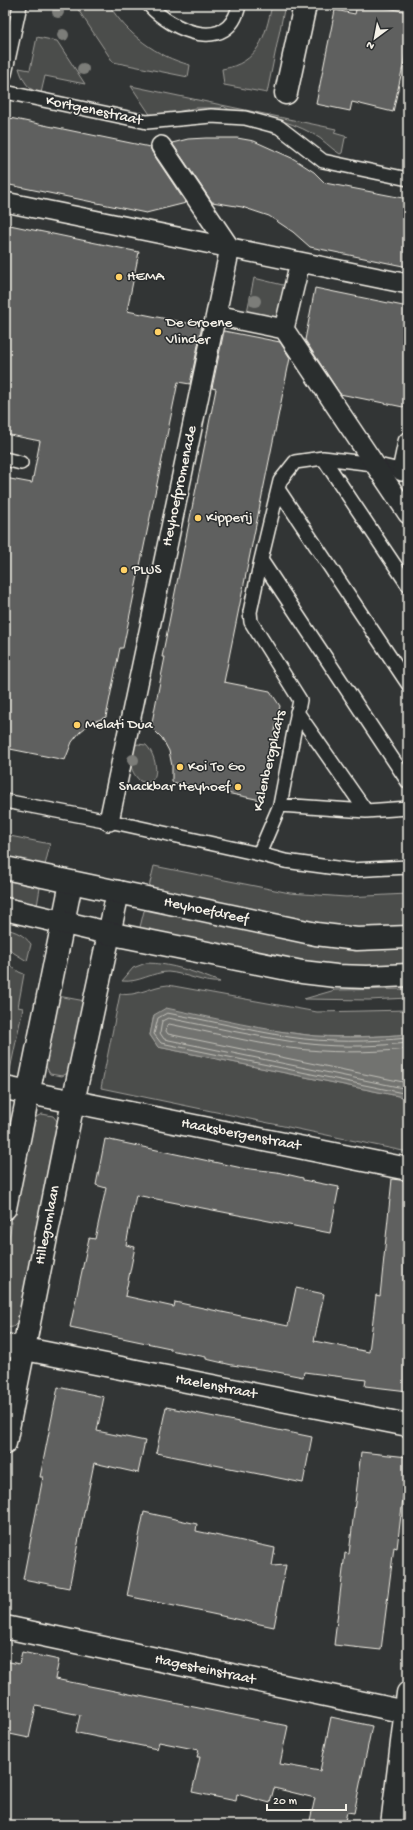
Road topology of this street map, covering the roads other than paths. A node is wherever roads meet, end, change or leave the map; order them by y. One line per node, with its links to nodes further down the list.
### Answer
1 (20, 5): 5 (lane)
2 (149, 5): 3 (lane)
3 (239, 5)
4 (305, 5): 8 (street)
5 (8, 42): 6 (lane)
6 (5, 74)
7 (5, 92): 10 (lane, Kortgenestraat)
8 (286, 93)
9 (161, 146): 12 (street)
10 (408, 178)
11 (5, 202): 12 (street)
12 (230, 248): 13 (street); 15 (street, Heyhoefpromenade)
13 (300, 262): 14 (street); 16 (street)
14 (408, 284)
15 (216, 315): 16 (street); 34 (street, Heyhoefpromenade)
16 (284, 328): 21 (street)
17 (408, 442): 22 (street)
18 (322, 458): 21 (lane, Kalenbergplaats); 23 (lane, Kalenbergplaats); 26 (lane)
19 (5, 459): 20 (lane)
20 (21, 463)
21 (374, 464): 22 (lane, Kalenbergplaats); 24 (street)
22 (405, 471)
23 (278, 489): 25 (lane, Kalenbergplaats); 27 (lane)
24 (408, 514)
25 (261, 560): 28 (lane, Kalenbergplaats); 29 (lane)
26 (408, 585)
27 (408, 684)
28 (298, 712): 31 (lane, Kalenbergplaats); 33 (lane)
29 (408, 782)
30 (5, 801): 34 (lane)
31 (280, 805): 33 (lane); 35 (lane, Kalenbergplaats)
32 (408, 808): 33 (lane)
33 (366, 811)
34 (108, 821): 35 (lane)
35 (259, 854): 36 (lane)
36 (408, 867)
37 (5, 868): 38 (street, Heyhoefdreef)
38 (70, 882): 39 (street, Heyhoefdreef); 41 (street)
39 (118, 892): 42 (street, Hillegomlaan); 43 (street, Heyhoefdreef)
40 (5, 909): 41 (street)
41 (62, 923): 42 (street); 46 (street)
42 (108, 934): 44 (street); 47 (street, Hillegomlaan)
43 (408, 937)
44 (408, 975)
45 (5, 1088): 46 (street)
46 (28, 1093): 47 (street); 49 (street)
47 (73, 1102): 48 (street, Haaksbergenstraat); 50 (street, Hillegomlaan)
48 (408, 1169)
49 (5, 1208)
50 (14, 1347): 51 (street, Haelenstraat); 52 (street, Hillegomlaan)
51 (408, 1425)
52 (5, 1443)
53 (5, 1627): 54 (street, Hagesteinstraat)
54 (407, 1702): 55 (street)
55 (392, 1825)

